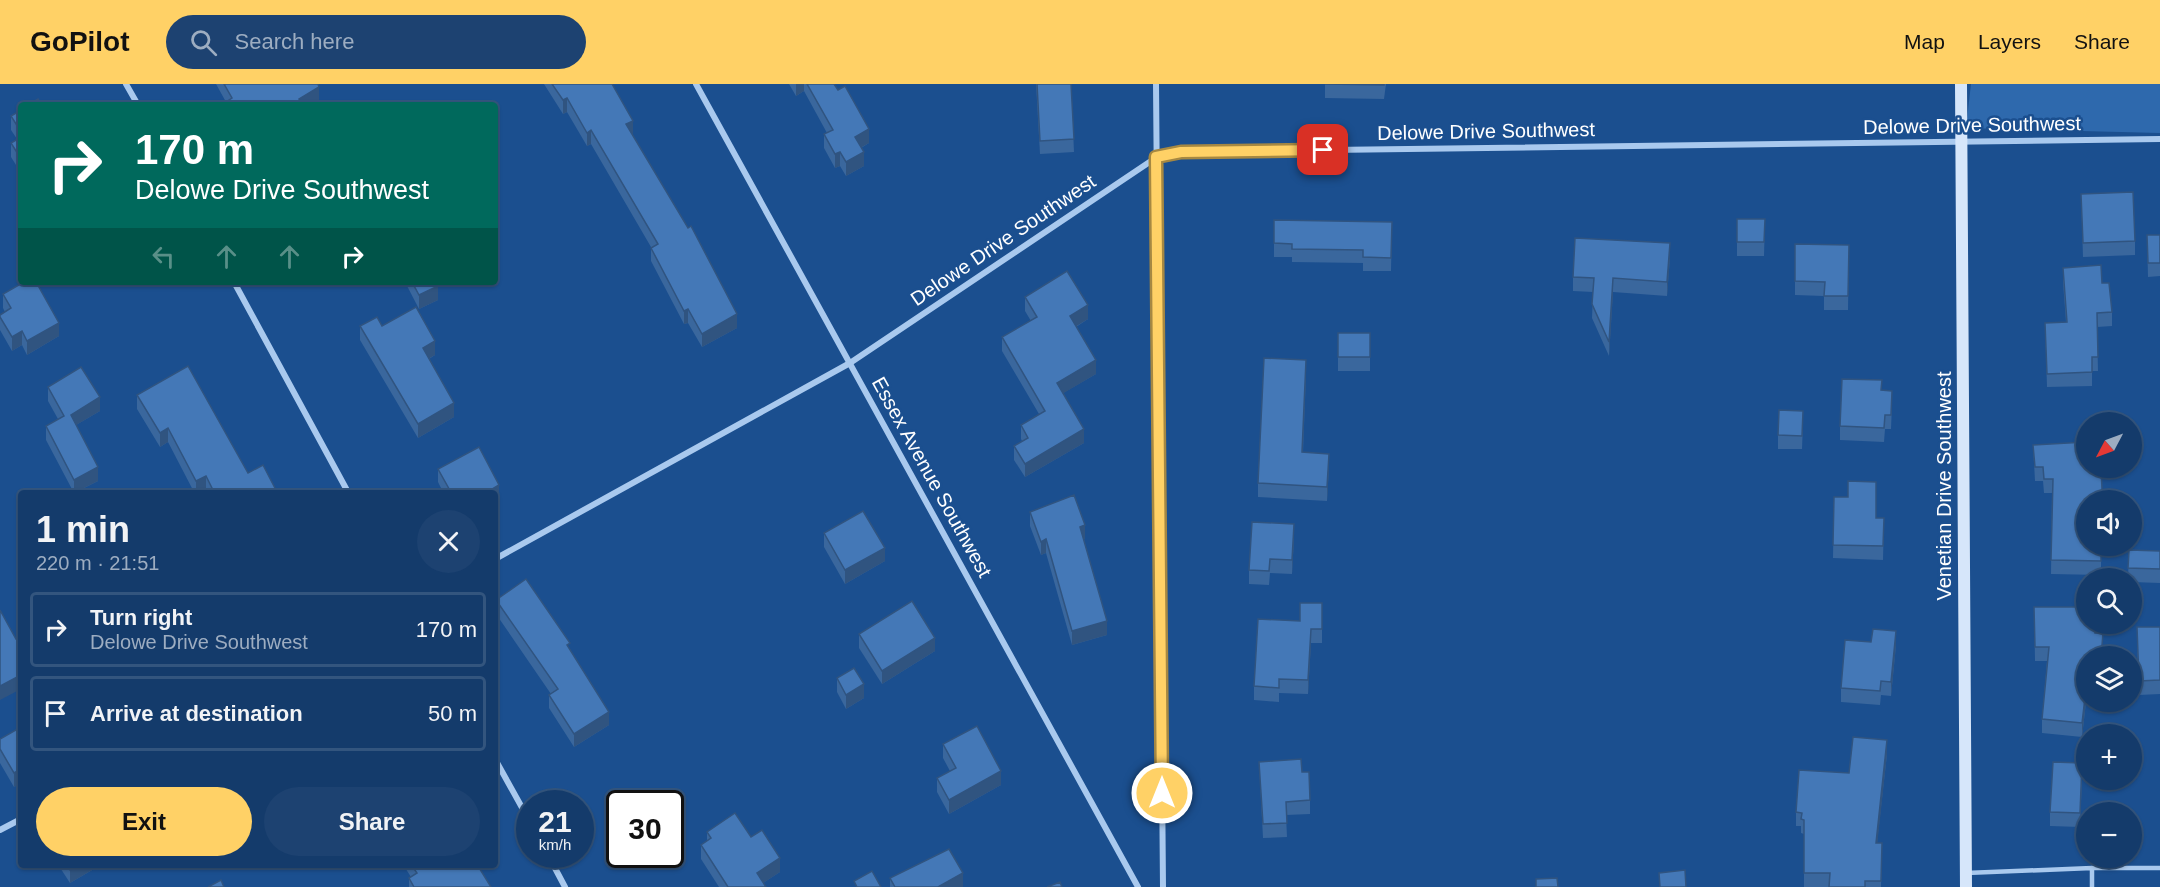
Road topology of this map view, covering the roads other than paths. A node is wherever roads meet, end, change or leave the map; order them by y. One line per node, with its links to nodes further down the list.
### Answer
1 (126, 84): 5 (street)
2 (696, 84): 10 (street, Essex Avenue Southwest)
3 (1156, 84): 8 (street)
4 (1961, 84): 7 (street, Venetian Drive Southwest)
5 (136, 102)
6 (2160, 139): 7 (street, Delowe Drive Southwest)
7 (1961, 141): 8 (street, Delowe Drive Southwest); 21 (street, Venetian Drive Southwest)
8 (1156, 157): 10 (street, Delowe Drive Southwest); 24 (street)
9 (236, 285): 11 (street)
10 (850, 363): 12 (street, Delowe Drive Southwest); 23 (street, Essex Avenue Southwest)
11 (347, 490)
12 (498, 557)
13 (498, 764): 14 (street)
14 (516, 797)
15 (18, 821): 16 (street)
16 (0, 830)
17 (555, 868): 22 (street)
18 (2092, 868): 21 (lane); 26 (lane)
19 (2142, 868): 20 (lane)
20 (2160, 868)
21 (1966, 873): 25 (street, Venetian Drive Southwest)
22 (565, 887)
23 (1138, 887)
24 (1163, 887)
25 (1966, 887)
26 (2092, 887)

